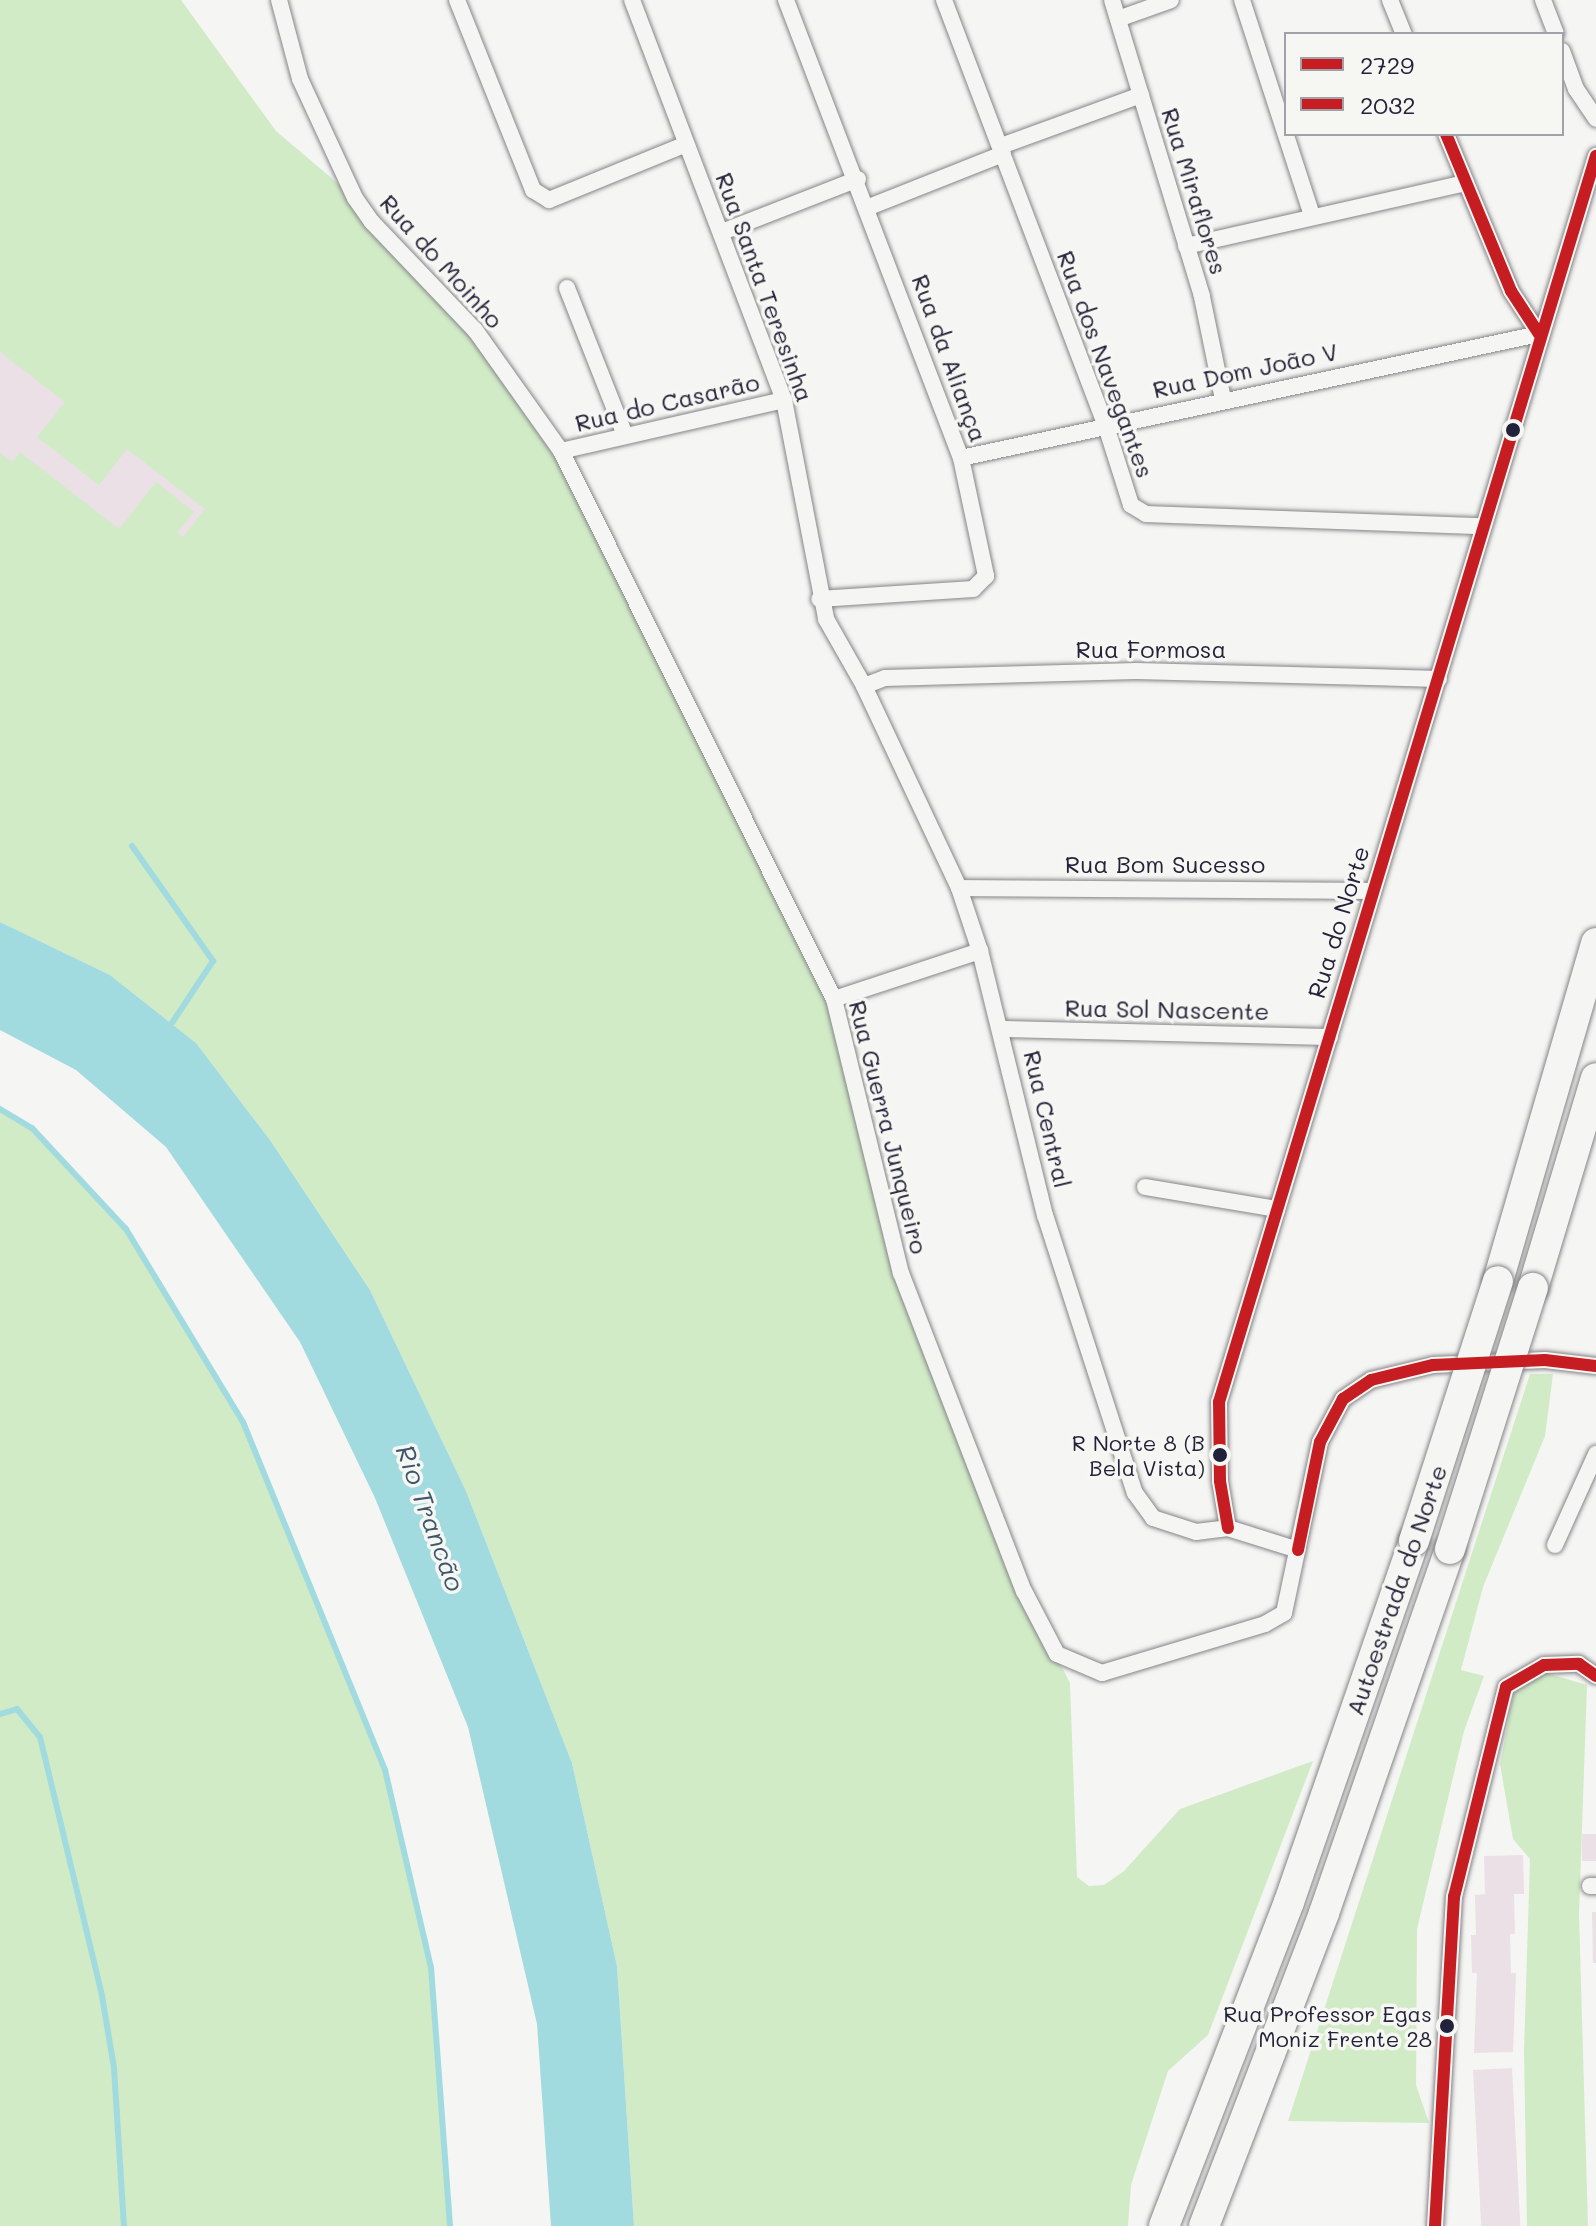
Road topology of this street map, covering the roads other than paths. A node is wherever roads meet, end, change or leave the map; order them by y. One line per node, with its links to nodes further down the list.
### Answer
1 (279, 0): 35 (street, Rua do Moinho)
2 (457, 0): 20 (street)
3 (632, 0): 20 (street, Rua Santa Teresinha)
4 (786, 0): 23 (street, Rua da Aliança)
5 (944, 0): 21 (street, Rua dos Navegantes)
6 (1112, 0): 11 (street, Rua Miraflores)
7 (1171, 0): 11 (street)
8 (1242, 0): 17 (street)
9 (1390, 0): 12 (street)
10 (1543, 0): 13 (street)
11 (1118, 19): 15 (street, Rua Miraflores)
12 (1403, 32)
13 (1555, 32)
14 (1564, 56): 16 (street)
15 (1141, 95): 21 (street); 28 (street, Rua Miraflores)
16 (1596, 119)
17 (1284, 130)
18 (1286, 136): 26 (street)
19 (1447, 136): 24 (street)
20 (686, 144): 27 (street, Rua Santa Teresinha)
21 (1002, 150): 25 (street); 33 (street, Rua dos Navegantes)
22 (1596, 156): 30 (street, Rua do Norte)
23 (858, 179): 25 (street, Rua da Aliança); 27 (street)
24 (1466, 183): 26 (street); 30 (street)
25 (869, 207): 36 (street, Rua da Aliança)
26 (1312, 216): 28 (street)
27 (722, 232): 32 (street, Rua Santa Teresinha)
28 (1186, 246): 31 (street, Rua Miraflores)
29 (567, 288): 34 (street)
30 (1539, 334): 31 (street, Rua Dom João V); 37 (street, Rua do Norte)
31 (1223, 399): 33 (street, Rua Dom João V)
32 (784, 400): 34 (street, Rua do Casarão); 38 (street, Rua Santa Teresinha)
33 (1105, 423): 36 (street, Rua Dom João V); 37 (street, Rua dos Navegantes)
34 (624, 433): 35 (street, Rua do Casarão)
35 (561, 451): 45 (street, Rua Guerra Junqueiro)
36 (961, 458): 38 (street, Rua da Aliança)
37 (1481, 526): 39 (street, Rua do Norte)
38 (819, 599): 40 (street, Rua Central)
39 (1439, 679): 40 (street, Rua Formosa); 42 (street, Rua do Norte)
40 (864, 686): 41 (street, Rua Central)
41 (959, 888): 42 (street, Rua Bom Sucesso); 44 (street, Rua Central)
42 (1371, 891): 47 (street, Rua do Norte)
43 (1596, 943): 57 (highway, Autoestrada do Norte, bridge)
44 (980, 951): 45 (street); 46 (street, Rua Central)
45 (834, 999): 55 (street, Rua Guerra Junqueiro)
46 (1003, 1029): 47 (street, Rua Sol Nascente); 53 (street, Rua Central)
47 (1330, 1037): 50 (street, Rua do Norte)
48 (1596, 1078): 58 (highway, Autoestrada do Norte, bridge)
49 (1145, 1187): 50 (street)
50 (1277, 1209): 53 (street, Rua do Norte)
51 (1596, 1366): 55 (street)
52 (1596, 1454): 54 (street)
53 (1228, 1528): 55 (street, Rua Central)
54 (1555, 1545)
55 (1298, 1550)
56 (1594, 1674): 59 (street)
57 (1164, 2226)
58 (1204, 2226)
59 (1435, 2226)

